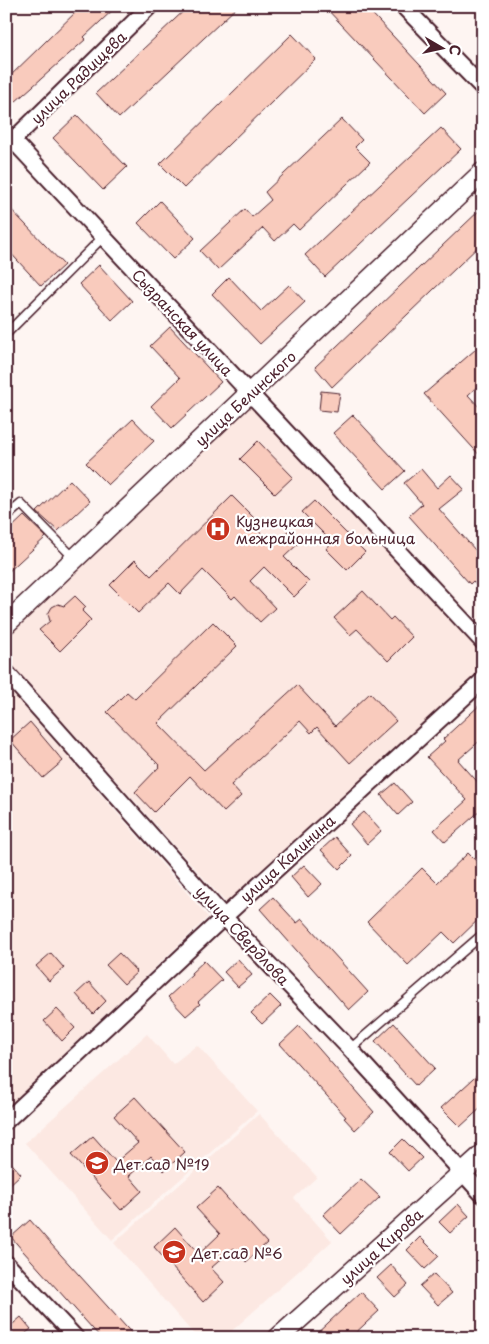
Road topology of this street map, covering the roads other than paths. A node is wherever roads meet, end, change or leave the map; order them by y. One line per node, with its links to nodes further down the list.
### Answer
1 (150, 6): 4 (street, улица Радищева)
2 (404, 6): 3 (street)
3 (483, 88)
4 (8, 140): 6 (street, Сызранская улица)
5 (483, 172): 8 (street, улица Белинского)
6 (103, 237): 7 (lane); 8 (street, Сызранская улица)
7 (6, 334)
8 (250, 393): 10 (street, улица Белинского); 12 (street, Сызранская улица)
9 (6, 517): 10 (lane)
10 (75, 559): 11 (street, улица Белинского)
11 (6, 624)
12 (483, 642)
13 (6, 672): 15 (street, улица Свердлова)
14 (483, 680): 15 (street, улица Калинина)
15 (224, 917): 17 (street, улица Свердлова); 18 (street, улица Калинина)
16 (483, 934): 17 (lane)
17 (350, 1049): 20 (street, улица Свердлова)
18 (6, 1121)
19 (483, 1154): 20 (street, улица Кирова)
20 (462, 1173): 21 (street, улица Свердлова); 24 (street, улица Кирова)
21 (483, 1196)
22 (6, 1263): 23 (street)
23 (76, 1338)
24 (278, 1338)

